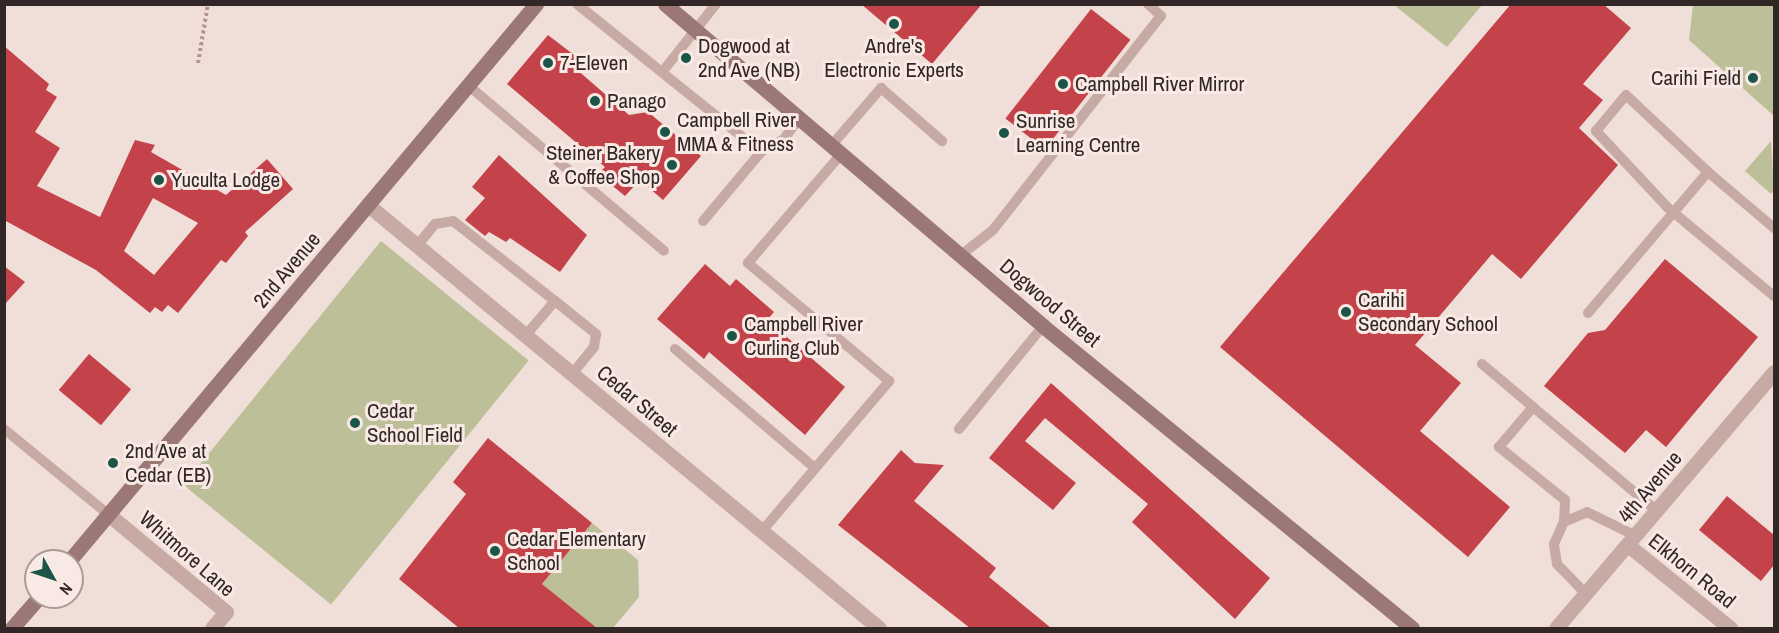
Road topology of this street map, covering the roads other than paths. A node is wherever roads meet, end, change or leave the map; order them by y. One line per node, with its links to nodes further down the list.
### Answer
1 (536, 4): 8 (main road, 2nd Avenue)
2 (577, 4): 7 (lane)
3 (665, 4): 6 (main road, Dogwood Street)
4 (716, 4): 6 (lane)
5 (1148, 4): 20 (lane)
6 (693, 28): 7 (lane); 9 (main road, Dogwood Street)
7 (663, 71): 12 (lane)
8 (469, 86): 14 (main road, 2nd Avenue); 19 (lane)
9 (800, 119): 11 (main road, Dogwood Street); 12 (lane)
10 (942, 141): 11 (lane)
11 (837, 150): 20 (main road, Dogwood Street); 33 (lane)
12 (761, 152): 16 (lane)
13 (1708, 172): 15 (lane); 15 (lane); 17 (lane)
14 (368, 205): 18 (street, Cedar Street); 35 (main road, 2nd Avenue)
15 (1674, 212): 21 (lane); 23 (lane)
16 (703, 221)
17 (1774, 228)
18 (417, 246): 22 (lane); 25 (street, Cedar Street)
19 (664, 251)
20 (960, 255): 24 (main road, Dogwood Street)
21 (1774, 296)
22 (555, 301): 25 (lane); 29 (lane)
23 (1588, 313)
24 (1042, 326): 32 (lane); 45 (main road, Dogwood Street)
25 (525, 336): 29 (street, Cedar Street)
26 (675, 350): 33 (lane)
27 (1482, 364): 30 (lane)
28 (1774, 372): 34 (street, 4th Avenue)
29 (572, 374): 37 (street, Cedar Street)
30 (1533, 407): 34 (lane); 36 (lane)
31 (4, 429): 35 (lane)
32 (959, 429)
33 (815, 468): 37 (lane)
34 (1657, 511): 38 (street, 4th Avenue)
35 (108, 514): 39 (main road, 2nd Avenue); 43 (street, Whitmore Lane)
36 (1564, 522): 38 (lane); 40 (lane)
37 (762, 531): 44 (street, Cedar Street)
38 (1632, 541): 40 (street, 4th Avenue); 47 (street, Elkhorn Road)
39 (79, 549)
40 (1587, 595): 46 (street, 4th Avenue)
41 (29, 609): 42 (main road)
42 (12, 628)
43 (212, 628)
44 (879, 628)
45 (1412, 628)
46 (1556, 628)
47 (1730, 628)

